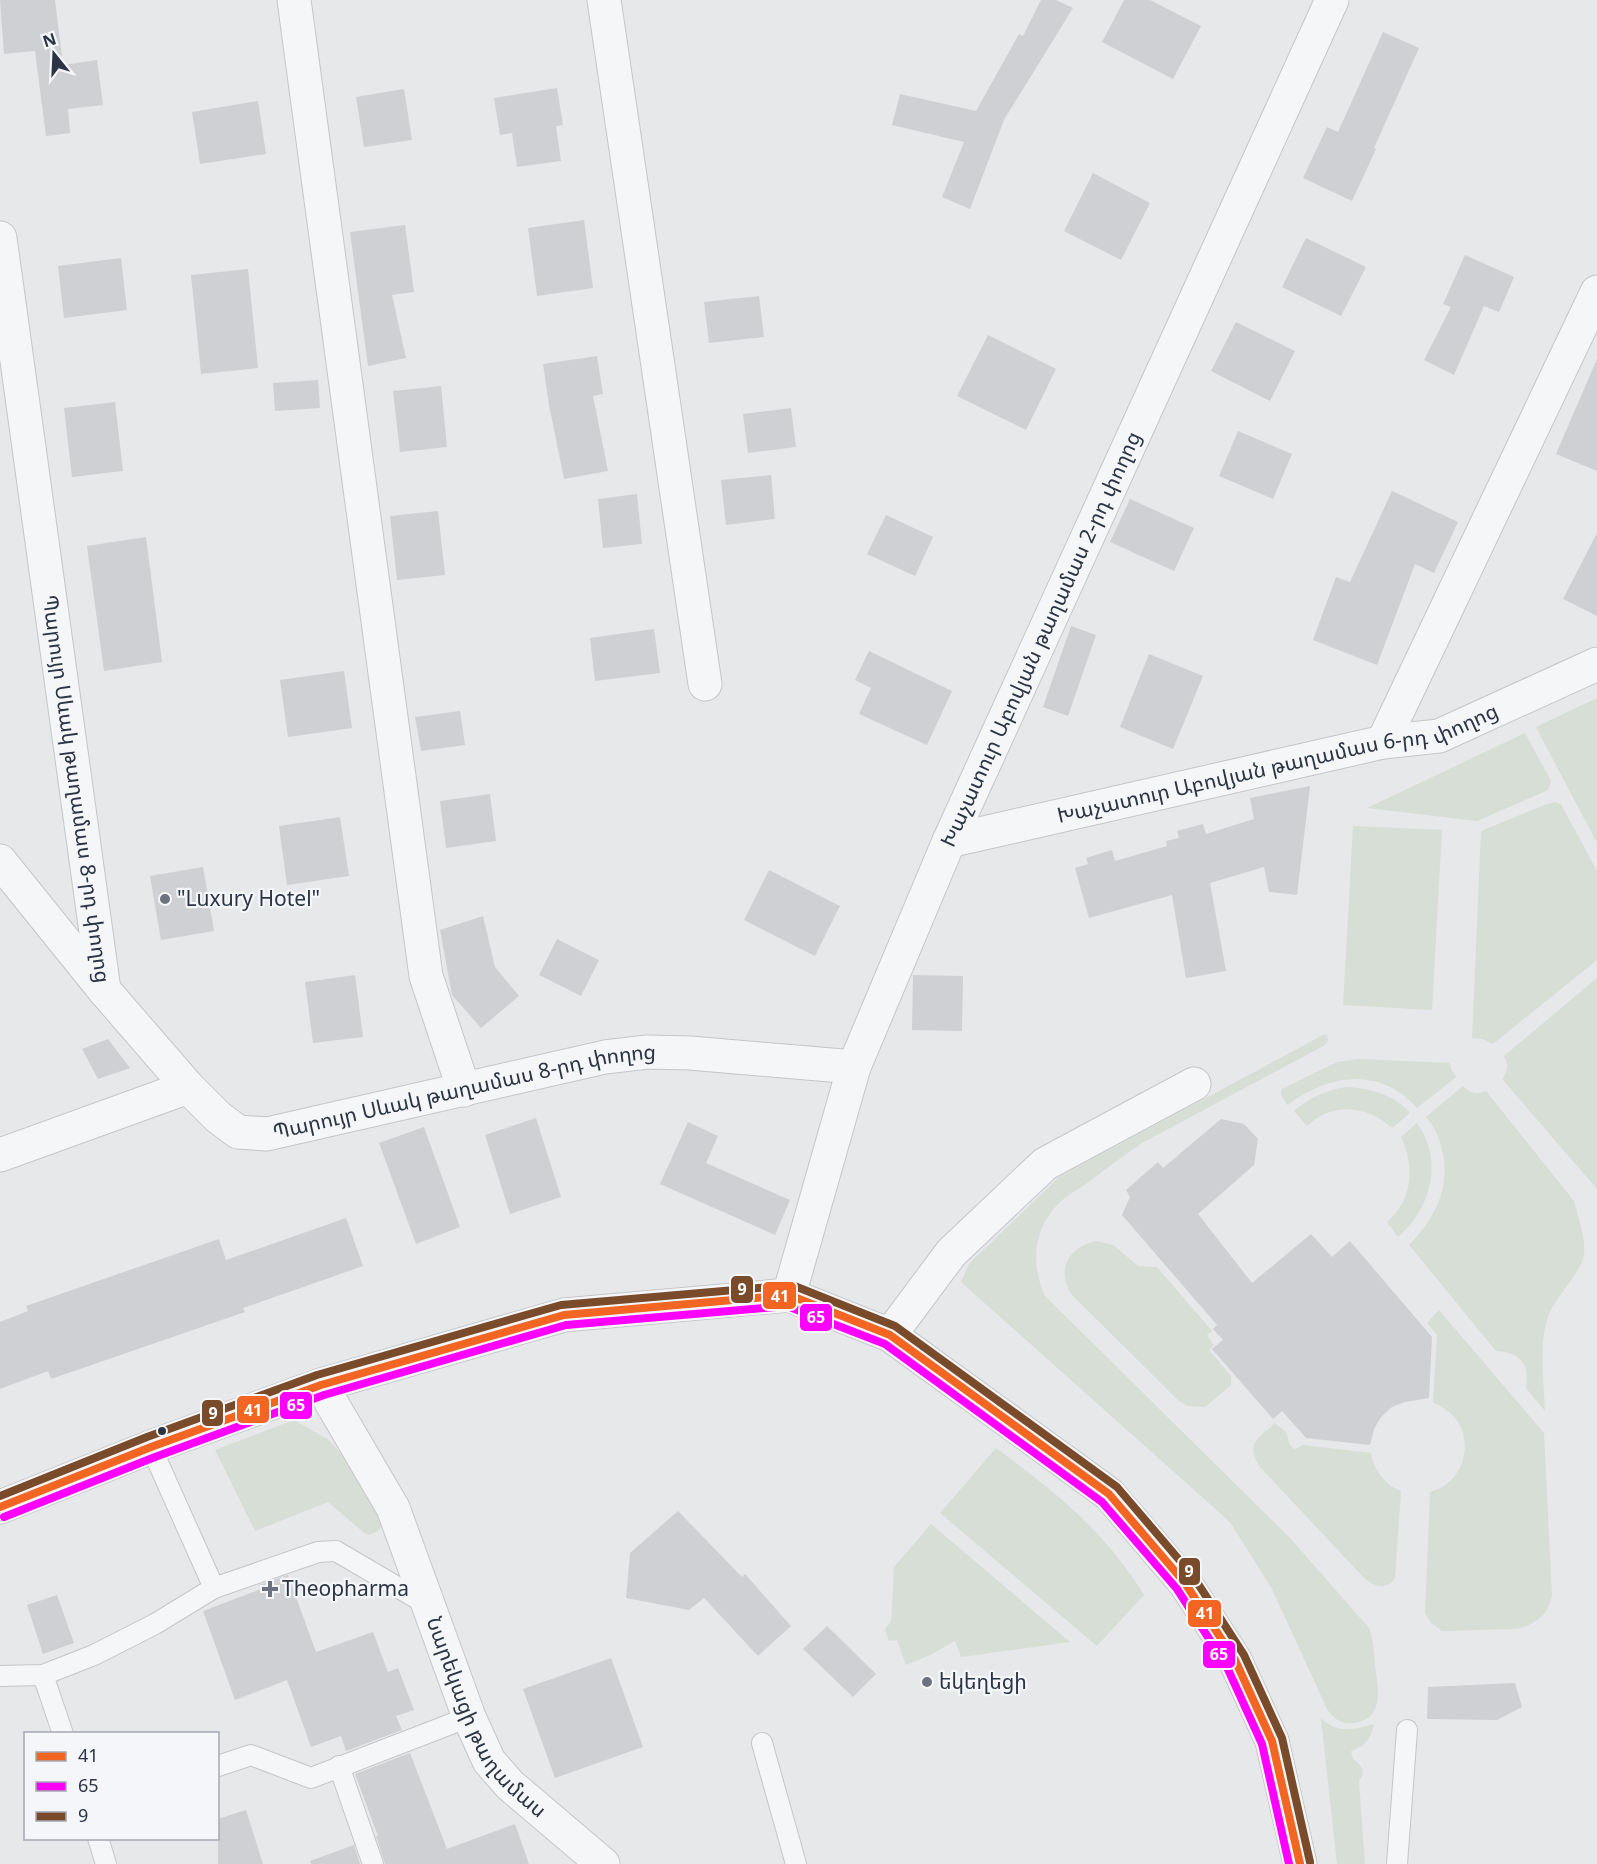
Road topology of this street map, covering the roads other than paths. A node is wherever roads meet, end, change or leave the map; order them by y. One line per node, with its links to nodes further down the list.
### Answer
1 (294, 0): 15 (street)
2 (604, 0): 7 (street)
3 (1332, 0): 9 (street, Խաչատուր Աբովյան թաղամաս 2-րդ փողոց)
4 (0, 238): 11 (street, Պարույր Սևակ թաղամաս 8-րդ փողոց)
5 (1597, 292): 8 (street)
6 (1597, 664): 8 (street, Խաչատուր Աբովյան թաղամաս 6-րդ փողոց)
7 (705, 684)
8 (1383, 742): 9 (street, Խաչատուր Աբովյան թաղամաս 6-րդ փողոց)
9 (949, 841): 12 (street, Խաչատուր Աբովյան թաղամաս 2-րդ փողոց)
10 (0, 861): 11 (street)
11 (104, 990): 14 (street, Պարույր Սևակ թաղամաս 8-րդ փողոց)
12 (854, 1067): 15 (street, Պարույր Սևակ թաղամաս 8-րդ փողոց); 17 (street, Խաչատուր Աբովյան թաղամաս 2-րդ փողոց)
13 (1194, 1084): 18 (street)
14 (188, 1087): 15 (street, Պարույր Սևակ թաղամաս 8-րդ փողոց); 16 (street)
15 (464, 1090)
16 (0, 1155)
17 (789, 1295): 18 (main road); 19 (main road)
18 (890, 1335): 37 (main road)
19 (321, 1385): 20 (main road); 23 (street, Նարեկացի թաղամաս)
20 (151, 1447): 21 (main road); 22 (lane)
21 (0, 1506)
22 (214, 1588): 23 (lane); 24 (lane)
23 (428, 1605): 26 (street, Նարեկացի թաղամաս)
24 (43, 1675): 25 (lane); 28 (lane)
25 (0, 1676)
26 (469, 1717): 31 (lane); 35 (street, Նարեկացի թաղամաս)
27 (1407, 1730): 38 (lane)
28 (62, 1732)
29 (762, 1743): 36 (lane)
30 (219, 1766): 31 (lane)
31 (339, 1766): 34 (lane)
32 (98, 1840): 33 (lane)
33 (106, 1864)
34 (373, 1864)
35 (603, 1864)
36 (796, 1864)
37 (1300, 1864)
38 (1397, 1864)

